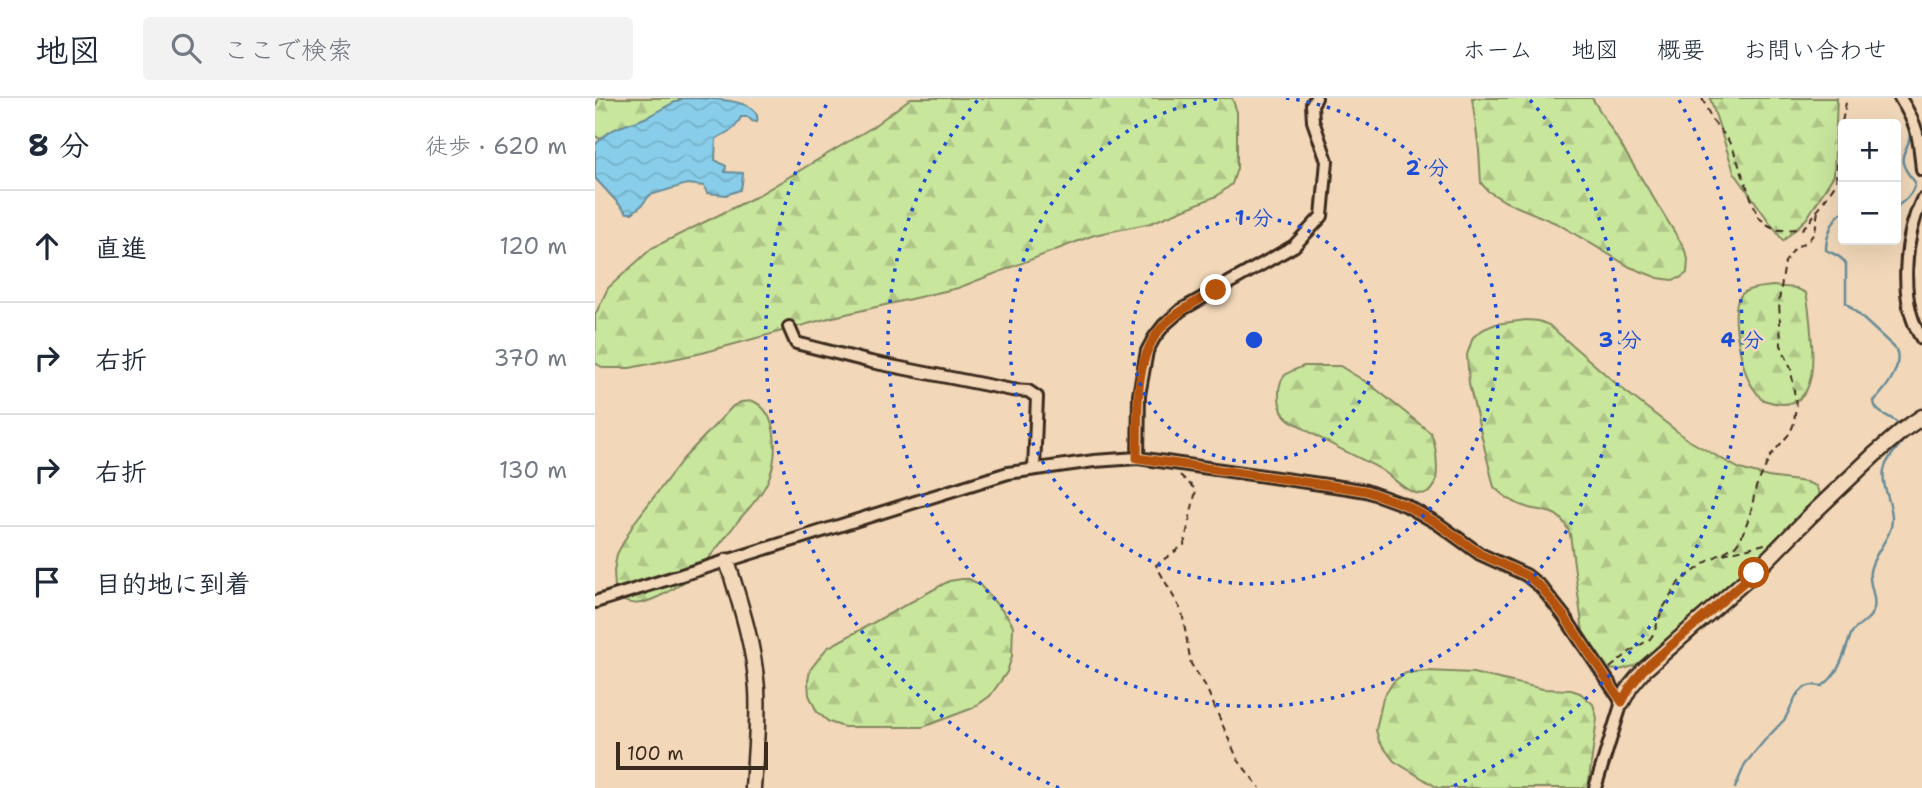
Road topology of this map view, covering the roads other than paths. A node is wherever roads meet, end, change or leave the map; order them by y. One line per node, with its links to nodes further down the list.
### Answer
1 (1316, 98): 8 (street)
2 (1901, 98): 3 (street)
3 (1922, 170)
4 (1922, 200): 6 (street)
5 (789, 327): 9 (street)
6 (1922, 339)
7 (1922, 417): 12 (street)
8 (1137, 458): 9 (street); 12 (street)
9 (1034, 469): 10 (street)
10 (727, 561): 11 (street); 13 (street)
11 (595, 603)
12 (1622, 702): 14 (street)
13 (753, 788)
14 (1595, 788)

